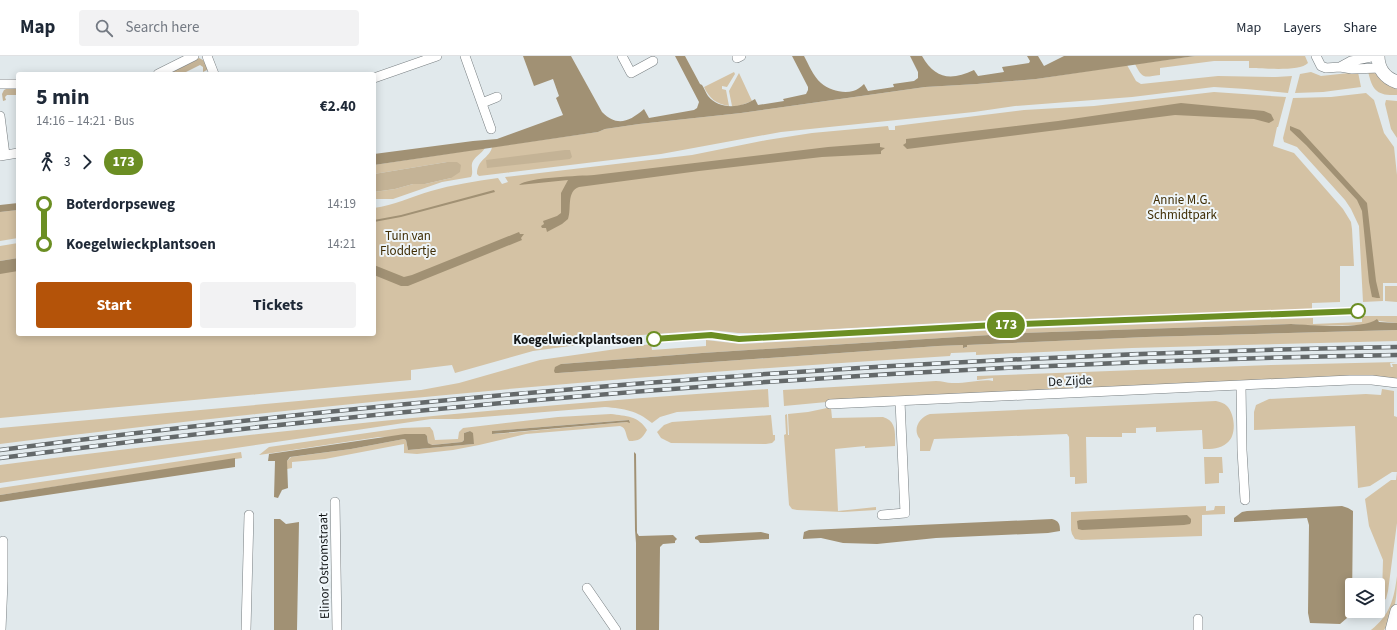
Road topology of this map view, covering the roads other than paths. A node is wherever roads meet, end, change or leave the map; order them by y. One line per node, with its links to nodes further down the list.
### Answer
1 (194, 56): 11 (street)
2 (207, 56): 12 (street)
3 (436, 56): 13 (street)
4 (465, 56): 18 (street)
5 (622, 56): 10 (street)
6 (736, 56): 7 (street)
7 (741, 56)
8 (1316, 56): 9 (street)
9 (1378, 60): 14 (main road)
10 (653, 61)
11 (162, 72)
12 (213, 72)
13 (376, 77)
14 (1397, 82)
15 (0, 84): 16 (street)
16 (16, 84)
17 (497, 97): 18 (street)
18 (482, 103): 20 (street)
19 (0, 116): 22 (street)
20 (491, 129)
21 (16, 153): 22 (street)
22 (2, 155)
23 (1397, 383): 24 (street, De Zijde)
24 (1241, 385): 25 (street, De Zijde); 27 (street)
25 (900, 401): 26 (street, De Zijde); 30 (street)
26 (830, 404)
27 (1245, 500)
28 (335, 502): 37 (street, Elinor Ostromstraat)
29 (249, 515): 36 (street)
30 (882, 515)
31 (3, 541): 35 (street)
32 (586, 588): 38 (street)
33 (1397, 611): 40 (main road)
34 (1198, 619): 39 (street)
35 (1, 630)
36 (246, 630)
37 (337, 630)
38 (616, 630)
39 (1198, 630)
40 (1392, 630)

